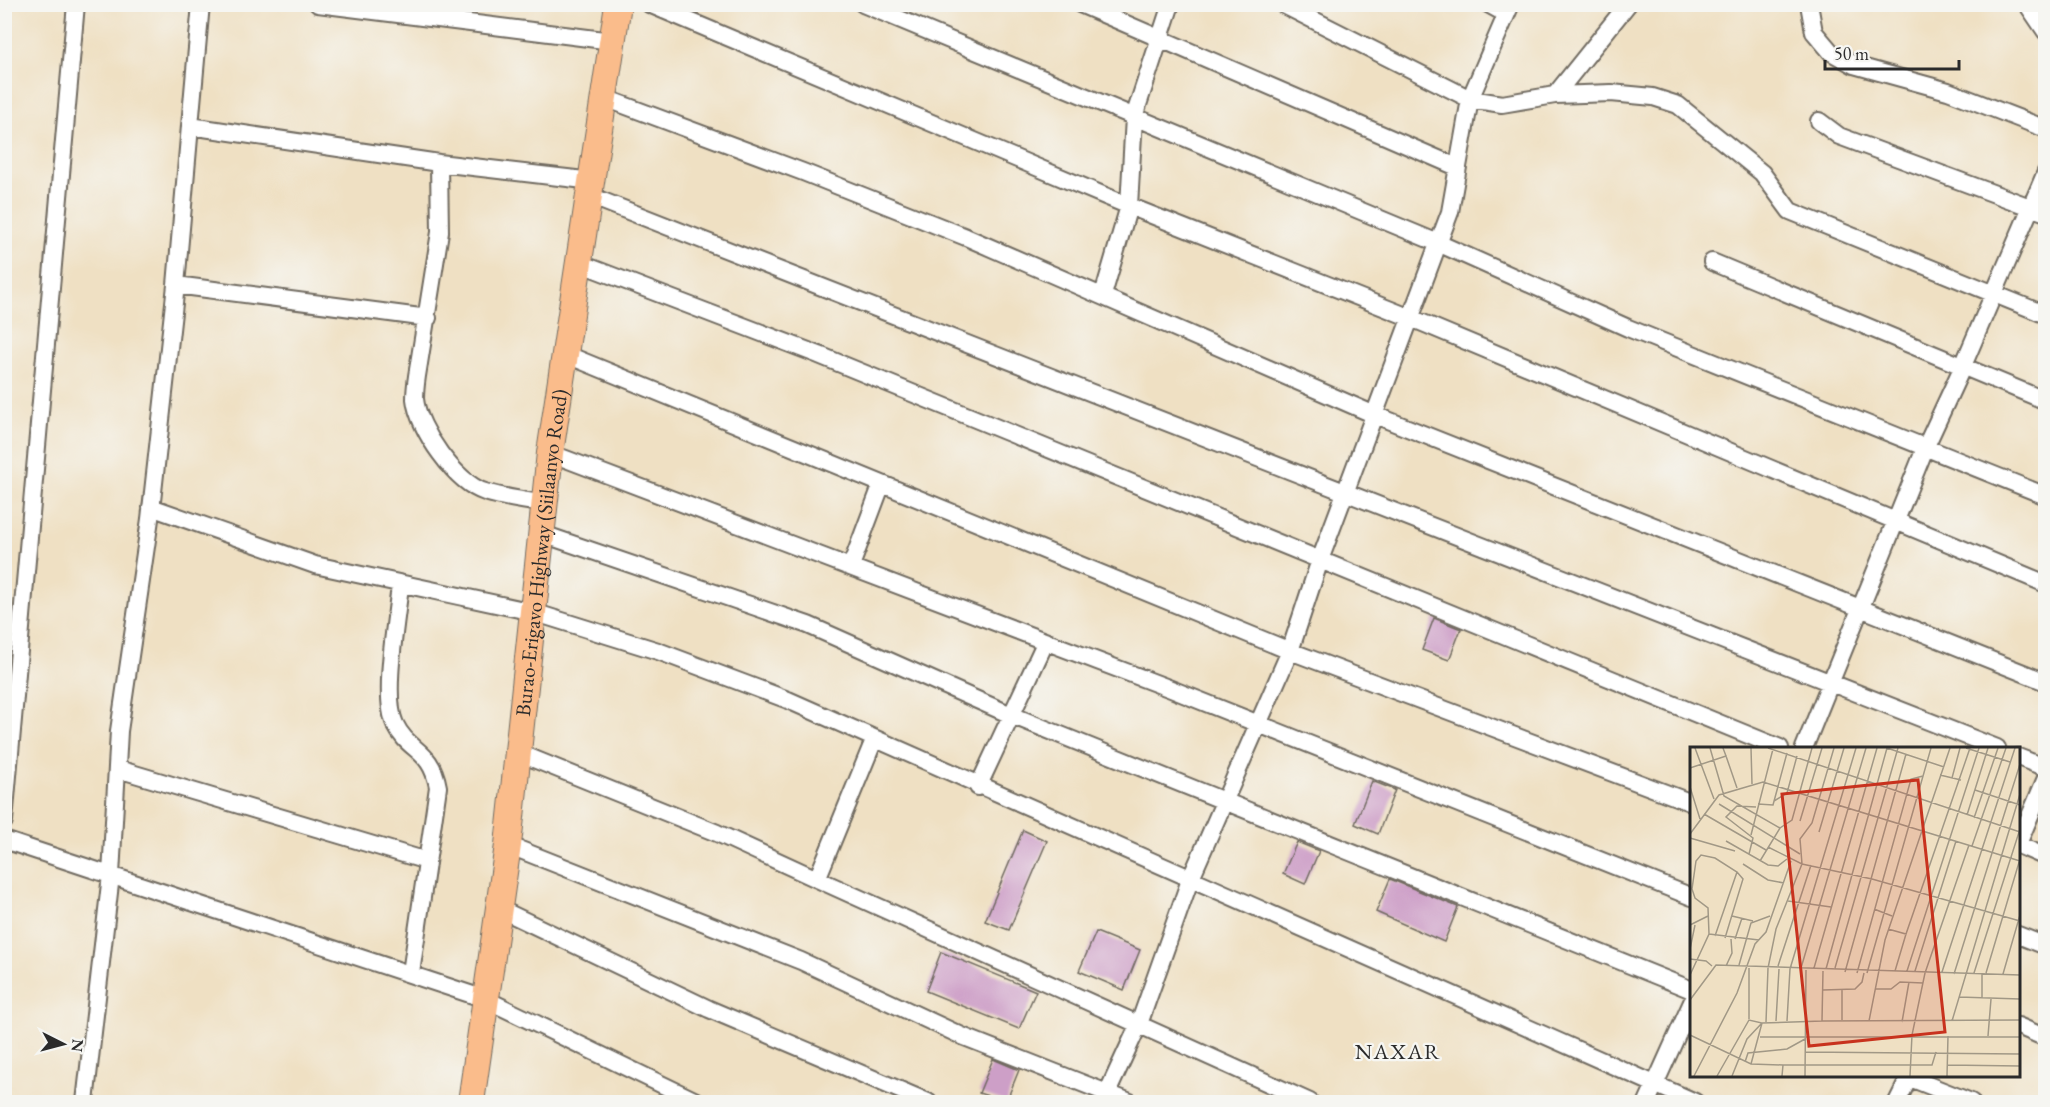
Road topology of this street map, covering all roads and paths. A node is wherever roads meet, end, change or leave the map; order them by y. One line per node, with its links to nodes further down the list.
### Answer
1 (76, 4): 77 (street)
2 (201, 4): 23 (street)
3 (318, 4): 17 (street)
4 (618, 4): 17 (highway, Burao-Erigavo Highway (Siilaanyo Road))
5 (649, 4): 29 (street)
6 (863, 4): 21 (street)
7 (1080, 4): 16 (street)
8 (1171, 4): 16 (street)
9 (1282, 4): 20 (street)
10 (1488, 4): 14 (street)
11 (1628, 4): 18 (street)
12 (1809, 4): 24 (street)
13 (2027, 4): 15 (street)
14 (1509, 9): 20 (street)
15 (2046, 32)
16 (1158, 40): 21 (street); 26 (street)
17 (612, 41): 19 (highway, Burao-Erigavo Highway (Siilaanyo Road))
18 (1555, 95): 20 (street); 36 (street)
19 (605, 98): 28 (highway, Burao-Erigavo Highway (Siilaanyo Road)); 35 (street)
20 (1470, 99): 26 (street)
21 (1134, 117): 29 (street); 31 (street)
22 (1819, 121): 30 (street)
23 (190, 126): 25 (street); 34 (street)
24 (2046, 129)
25 (439, 163): 28 (street); 38 (street)
26 (1457, 167): 31 (street)
27 (2046, 172): 30 (street)
28 (591, 188): 33 (highway, Burao-Erigavo Highway (Siilaanyo Road)); 47 (street)
29 (1129, 206): 35 (street); 39 (street)
30 (2038, 211): 36 (street)
31 (1438, 243): 39 (street); 44 (street)
32 (1712, 262): 41 (street)
33 (579, 263): 40 (highway, Burao-Erigavo Highway (Siilaanyo Road)); 53 (street)
34 (176, 285): 38 (street); 50 (street)
35 (1102, 295): 43 (street)
36 (1994, 295): 37 (street); 41 (street)
37 (2046, 315)
38 (428, 318): 49 (street)
39 (1411, 318): 43 (street); 51 (street)
40 (565, 354): 45 (highway, Burao-Erigavo Highway (Siilaanyo Road)); 46 (street)
41 (1962, 368): 42 (street); 44 (street)
42 (2046, 401)
43 (1375, 415): 47 (street); 57 (street)
44 (1926, 446): 48 (street); 51 (street)
45 (550, 453): 49 (highway, Burao-Erigavo Highway (Siilaanyo Road)); 54 (street)
46 (881, 486): 54 (street); 60 (street)
47 (1345, 494): 53 (street); 61 (street)
48 (2046, 496)
49 (544, 504): 52 (highway, Burao-Erigavo Highway (Siilaanyo Road))
50 (151, 507): 56 (street); 72 (street)
51 (1896, 521): 55 (street); 57 (street)
52 (540, 533): 58 (highway, Burao-Erigavo Highway (Siilaanyo Road)); 63 (street)
53 (1320, 560): 60 (street); 66 (street)
54 (851, 566): 59 (street)
55 (2046, 584)
56 (400, 585): 58 (street); 83 (street)
57 (1860, 607): 61 (street); 62 (street)
58 (533, 612): 65 (street); 69 (highway, Burao-Erigavo Highway (Siilaanyo Road))
59 (1045, 643): 63 (street); 64 (street)
60 (1290, 651): 64 (street); 76 (street)
61 (1829, 682): 67 (street); 68 (street)
62 (2046, 682)
63 (1011, 715): 74 (street); 75 (street)
64 (1259, 724): 75 (street); 87 (street)
65 (874, 740): 74 (street); 85 (street)
66 (1778, 747)
67 (1804, 747)
68 (1994, 747)
69 (519, 753): 80 (highway, Burao-Erigavo Highway (Siilaanyo Road)); 85 (street)
70 (2020, 757): 71 (street)
71 (2046, 768)
72 (118, 769): 83 (street); 84 (street)
73 (2046, 778): 79 (street)
74 (978, 787): 86 (street)
75 (1224, 801): 86 (street); 92 (street)
76 (1690, 802)
77 (4, 821)
78 (4, 840): 84 (street)
79 (2020, 843)
80 (508, 845): 88 (highway, Burao-Erigavo Highway (Siilaanyo Road)); 101 (street)
81 (2020, 845): 82 (street)
82 (2046, 856)
83 (427, 861): 91 (street)
84 (111, 875): 91 (street); 102 (street)
85 (817, 879): 95 (street)
86 (1191, 880): 95 (street); 100 (street)
87 (1690, 896)
88 (498, 908): 93 (highway, Burao-Erigavo Highway (Siilaanyo Road)); 105 (street)
89 (2020, 935): 90 (street)
90 (2046, 946)
91 (411, 973): 93 (street)
92 (1690, 989)
93 (485, 999): 103 (highway, Burao-Erigavo Highway (Siilaanyo Road)); 104 (street)
94 (1690, 1007): 100 (street)
95 (1139, 1024): 101 (street); 107 (street)
96 (2020, 1026): 97 (street)
97 (2046, 1038)
98 (1908, 1077): 110 (street)
99 (1910, 1077): 111 (street)
100 (1655, 1086): 108 (street); 109 (street)
101 (1105, 1098): 106 (street)
102 (85, 1102)
103 (471, 1102)
104 (698, 1102)
105 (928, 1102)
106 (1130, 1102)
107 (1310, 1102)
108 (1647, 1102)
109 (1695, 1102)
110 (1898, 1102)
111 (1971, 1102)

